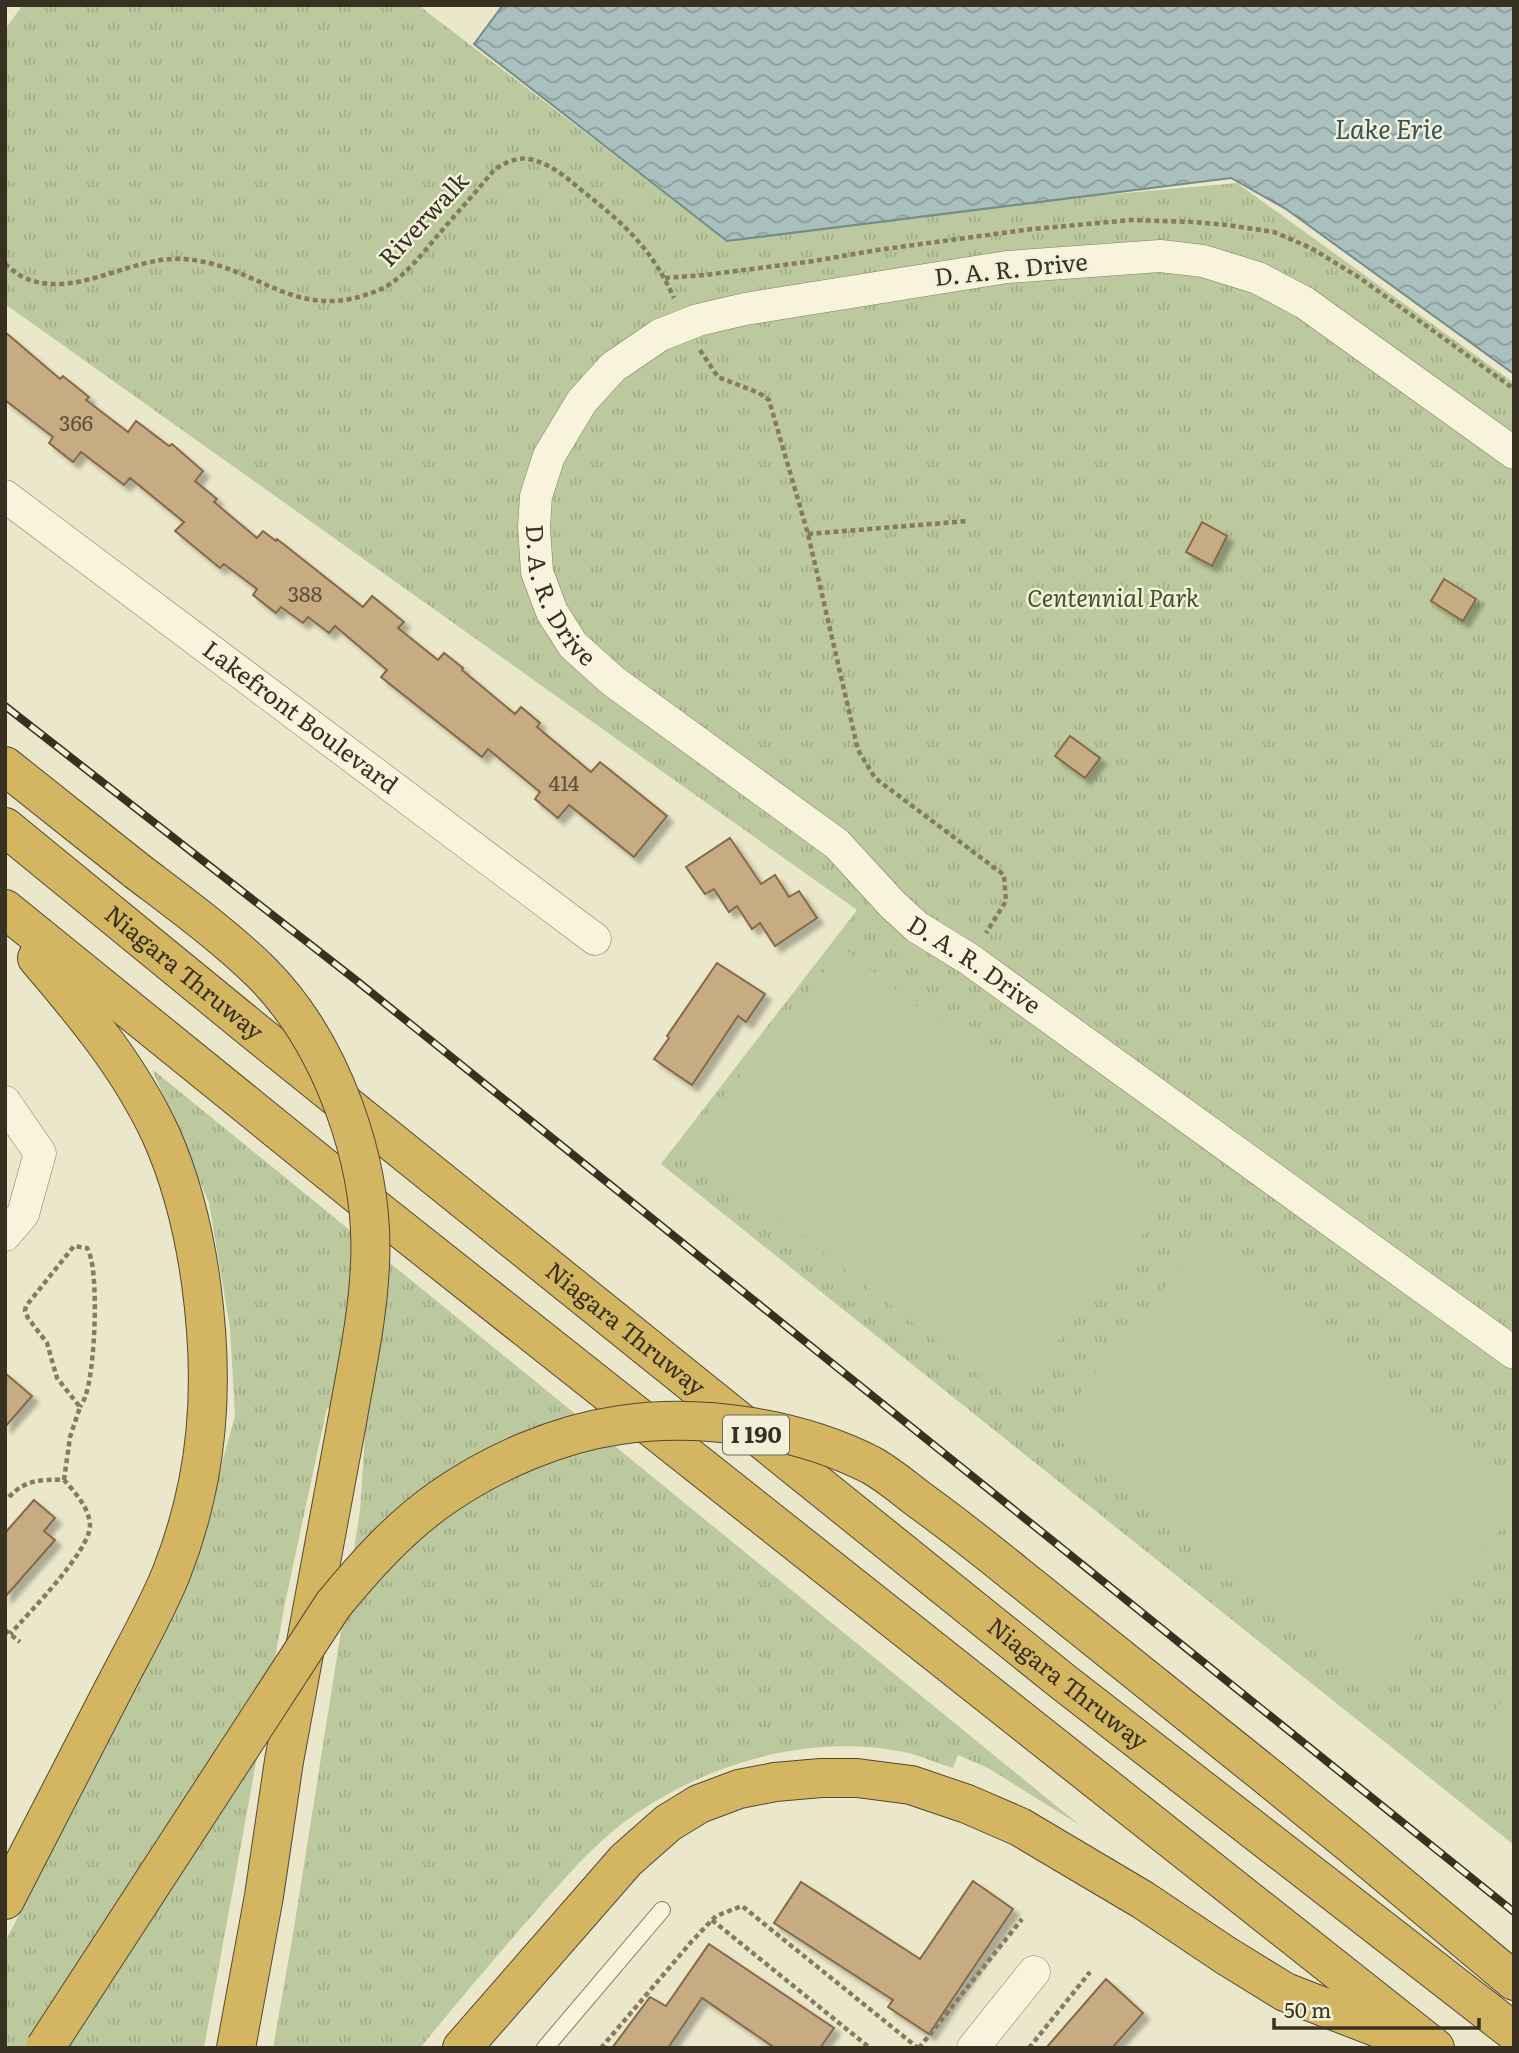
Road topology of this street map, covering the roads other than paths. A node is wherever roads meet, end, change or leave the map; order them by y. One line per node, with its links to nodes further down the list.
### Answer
1 (1514, 453): 10 (street, D. A. R. Drive)
2 (5, 496): 7 (street, Lakefront Boulevard)
3 (5, 766): 17 (highway, bridge)
4 (5, 827): 15 (highway, Niagara Thruway / I 190)
5 (5, 909): 22 (highway, I 190)
6 (5, 922): 11 (highway)
7 (595, 939)
8 (5, 1102): 9 (street)
9 (5, 1235)
10 (1514, 1353)
11 (5, 1900)
12 (662, 1910): 19 (lane)
13 (1034, 1972): 20 (street)
14 (1514, 1980): 16 (highway, bridge)
15 (1514, 2032)
16 (45, 2048)
17 (236, 2048)
18 (462, 2048): 21 (highway)
19 (545, 2048)
20 (973, 2048)
21 (1428, 2048)
22 (1435, 2048)

